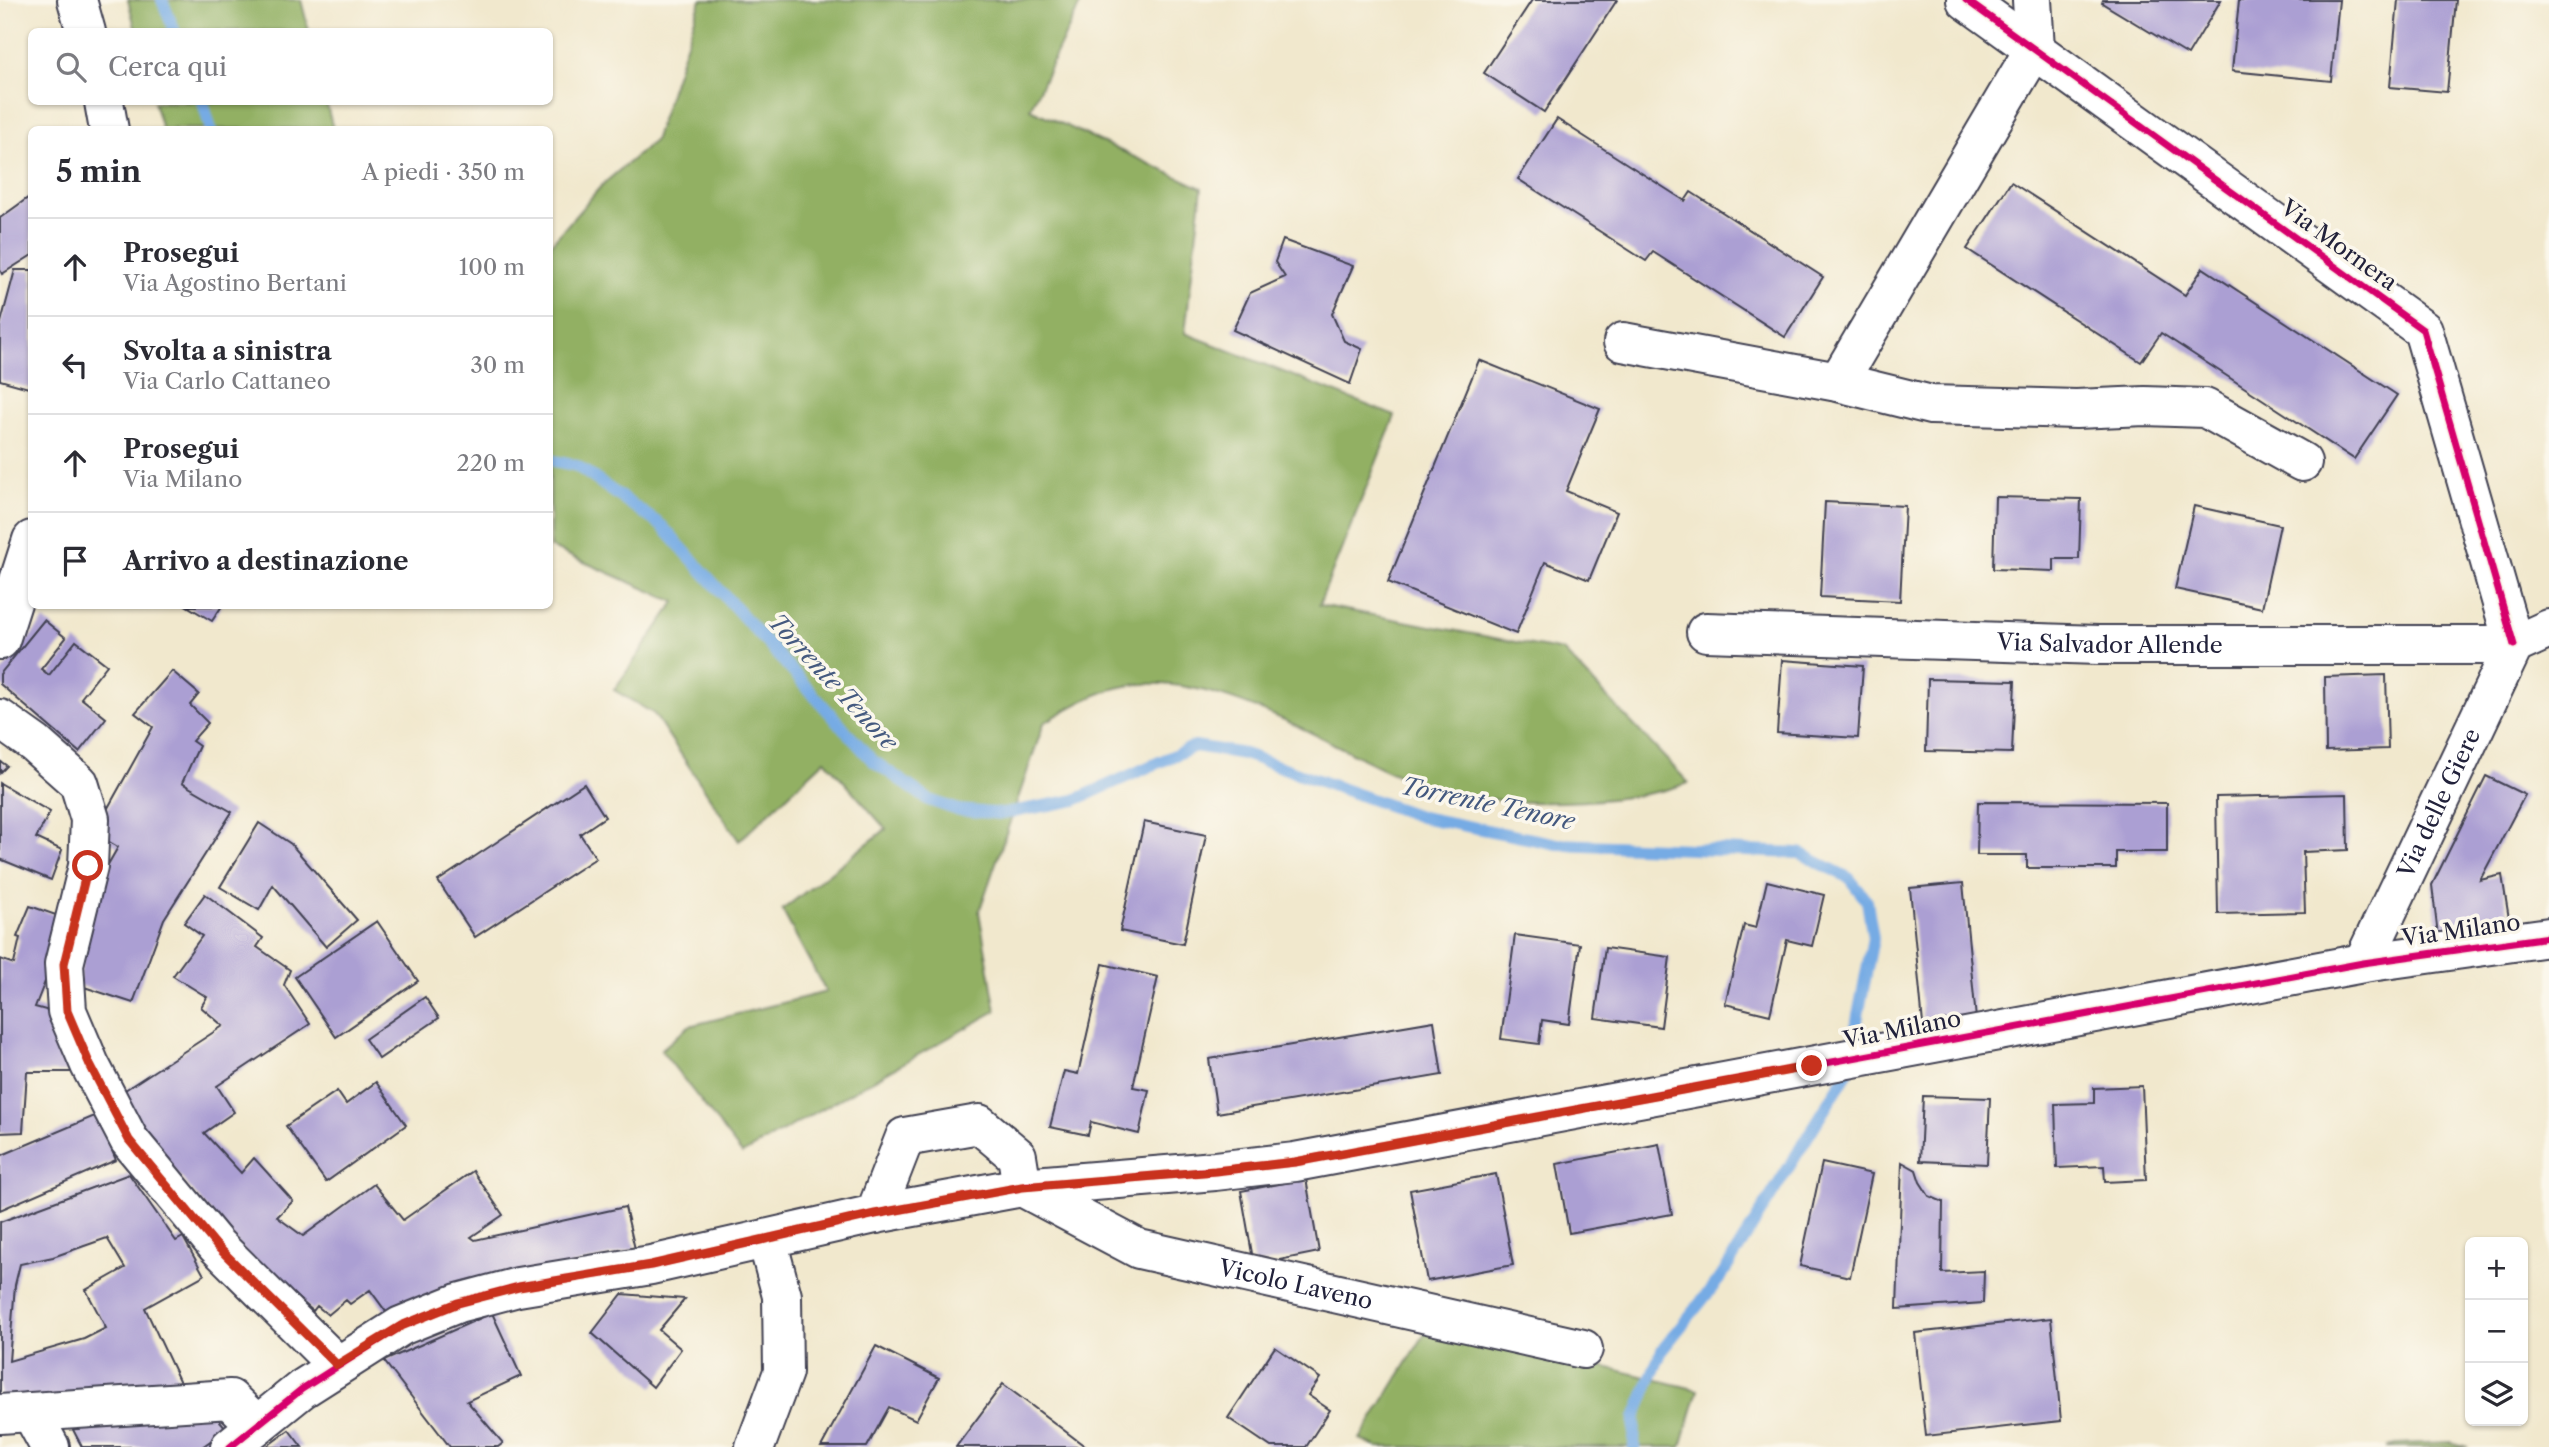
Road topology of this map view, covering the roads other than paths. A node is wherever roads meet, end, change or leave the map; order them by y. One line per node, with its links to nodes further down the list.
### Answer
1 (77, 0): 4 (street)
2 (1966, 0): 5 (street, Via Mornera)
3 (2032, 0): 5 (street)
4 (85, 28)
5 (2035, 48): 9 (street); 15 (street, Via Mornera)
6 (105, 105): 7 (street)
7 (108, 126)
8 (1623, 342): 9 (street)
9 (1838, 382): 10 (street)
10 (2302, 462)
11 (28, 552): 14 (street)
12 (2549, 629): 15 (street)
13 (1706, 632): 15 (street, Via Salvador Allende)
14 (0, 640)
15 (2514, 645): 18 (street, Via delle Giere)
16 (0, 719): 23 (street)
17 (2549, 937): 18 (street, Via Milano)
18 (2363, 963): 19 (street, Via Milano)
19 (1022, 1187): 20 (street, Via Milano); 20 (street); 22 (street, Vicolo Laveno)
20 (875, 1214): 21 (street, Via Milano)
21 (767, 1240): 23 (street, Via Milano); 27 (street)
22 (1583, 1349)
23 (337, 1365): 25 (street, Via Milano)
24 (16, 1413): 25 (street); 26 (street)
25 (243, 1436)
26 (50, 1447)
27 (755, 1447)

